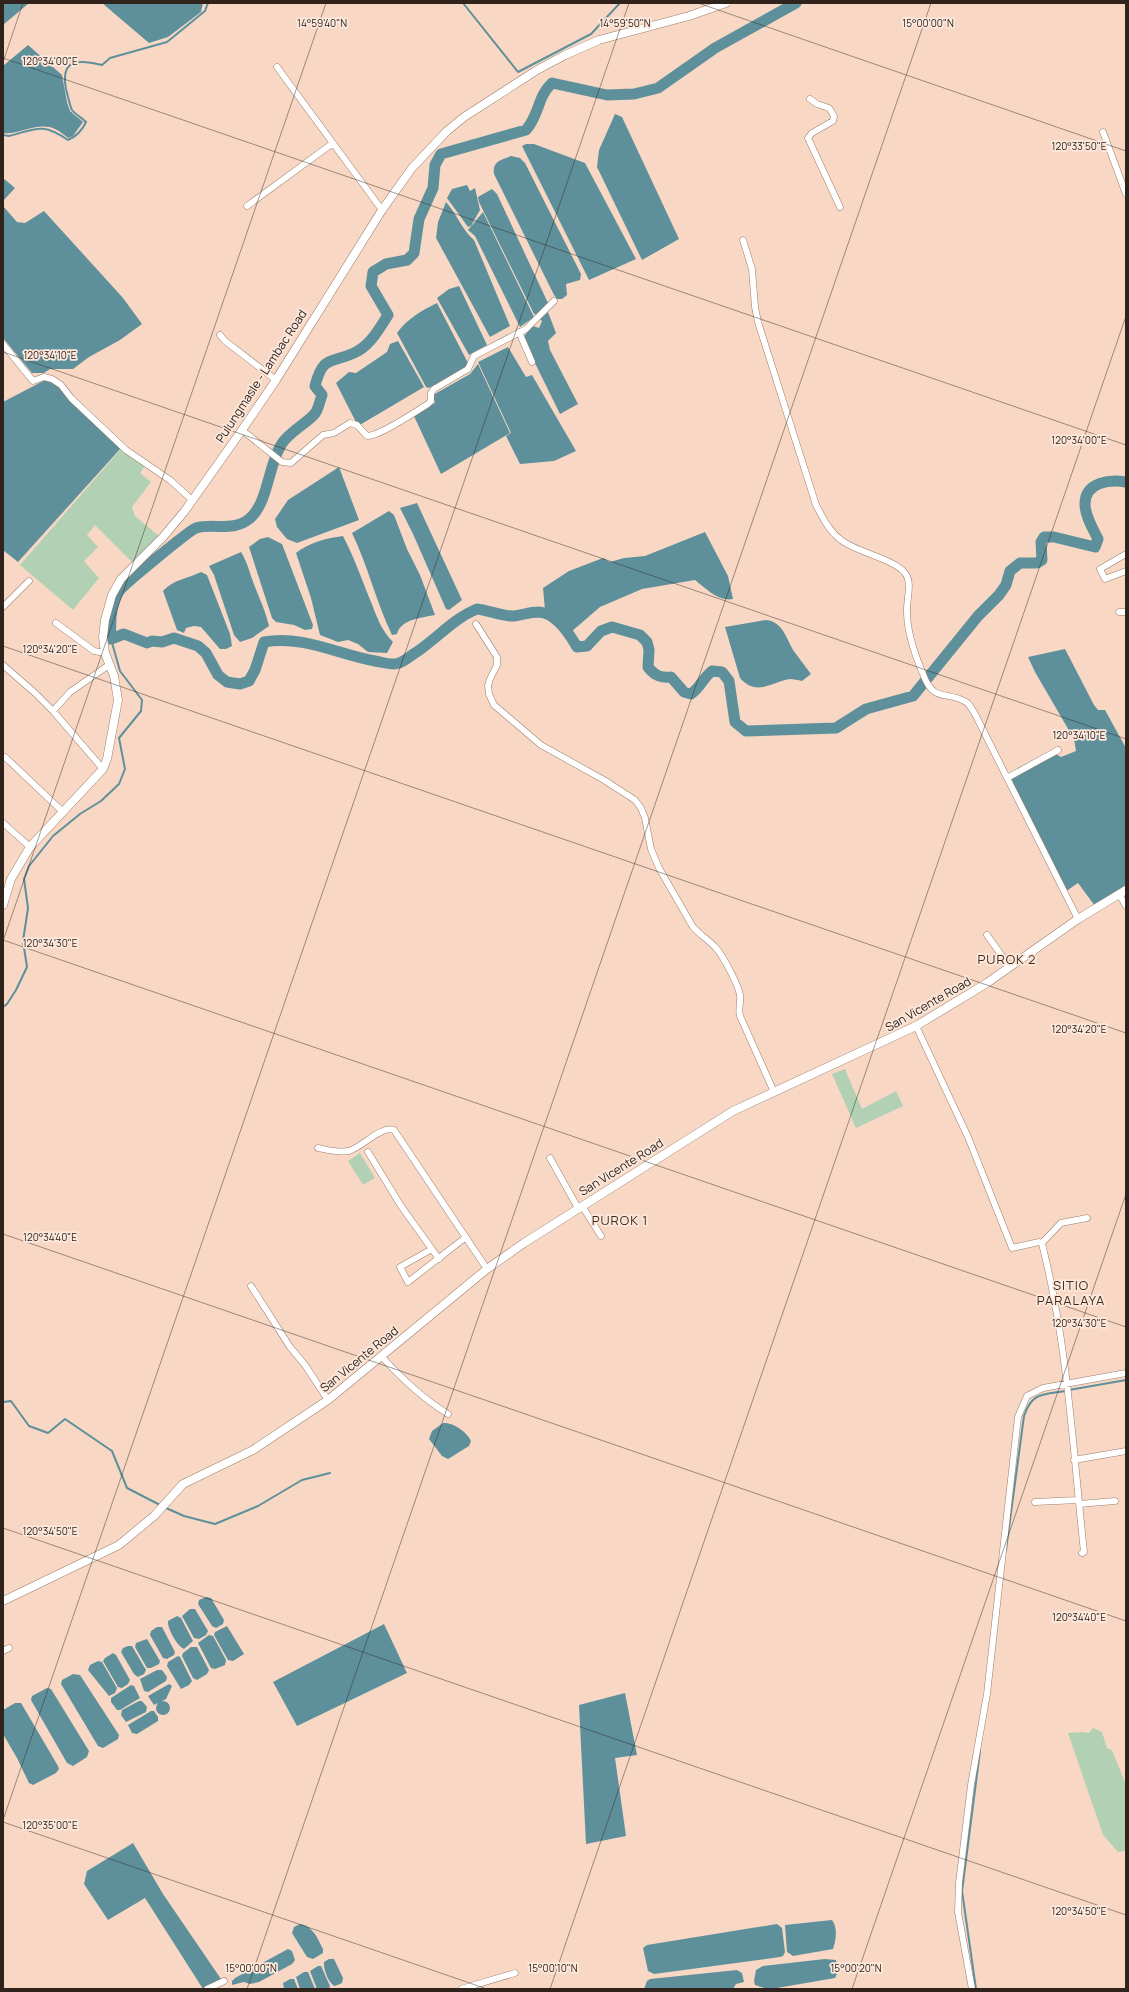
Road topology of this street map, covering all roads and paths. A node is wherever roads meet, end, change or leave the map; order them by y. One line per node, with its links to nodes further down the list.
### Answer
1 (726, 3): 9 (street, Pulungmasle - Lambac Road)
2 (277, 67): 5 (street)
3 (810, 99): 8 (street)
4 (1103, 132): 6 (street)
5 (333, 143): 7 (street); 9 (street)
6 (1126, 194)
7 (247, 206)
8 (840, 207)
9 (382, 210): 16 (street, Pulungmasle - Lambac Road)
10 (743, 240): 32 (street)
11 (554, 301): 12 (street)
12 (519, 332): 15 (street); 17 (street)
13 (220, 335): 16 (street)
14 (3, 344): 18 (street)
15 (532, 362)
16 (276, 380): 17 (street, Pulungmasle - Lambac Road)
17 (242, 430): 18 (street, Pulungmasle - Lambac Road)
18 (192, 500): 25 (street, Pulungmasle - Lambac Road)
19 (1126, 554): 20 (street)
20 (1126, 571)
21 (29, 581): 22 (street)
22 (3, 607)
23 (56, 623): 25 (street)
24 (476, 624): 43 (street)
25 (105, 654): 27 (street, Pulungmasle - Lambac Road)
26 (3, 665): 28 (street)
27 (109, 666): 28 (street); 31 (street, Pulungmasle - Lambac Road)
28 (53, 711): 31 (street)
29 (1058, 750): 32 (street)
30 (5, 757): 33 (street)
31 (103, 769): 33 (street, Pulungmasle - Lambac Road)
32 (1007, 778): 39 (street)
33 (62, 811): 35 (street, Pulungmasle - Lambac Road)
34 (3, 823): 35 (street)
35 (30, 847): 37 (street, Pulungmasle - Lambac Road)
36 (1123, 892): 38 (street); 39 (street, San Vicente Road)
37 (3, 905)
38 (1126, 906)
39 (1078, 919): 41 (street, San Vicente Road)
40 (987, 935): 41 (street)
41 (1010, 967): 42 (street, San Vicente Road)
42 (916, 1026): 43 (street, San Vicente Road); 51 (street)
43 (774, 1092): 47 (street, San Vicente Road)
44 (318, 1148): 50 (street)
45 (368, 1152): 52 (street)
46 (550, 1158): 47 (street)
47 (580, 1207): 49 (street); 54 (street, San Vicente Road)
48 (1086, 1218): 51 (street)
49 (601, 1236)
50 (466, 1237): 53 (street); 54 (street)
51 (1042, 1243): 58 (street)
52 (432, 1249): 53 (street); 53 (street)
53 (439, 1259)
54 (487, 1269): 56 (street, San Vicente Road)
55 (251, 1286): 59 (street)
56 (382, 1357): 59 (street, San Vicente Road); 60 (street)
57 (1126, 1373): 58 (street)
58 (1066, 1384): 62 (street); 74 (street)
59 (328, 1400): 67 (street, San Vicente Road)
60 (448, 1414)
61 (1126, 1451): 62 (street)
62 (1074, 1460): 65 (street)
63 (1115, 1501): 65 (street)
64 (1035, 1502): 65 (street)
65 (1078, 1502): 66 (street)
66 (1082, 1553)
67 (3, 1601)
68 (9, 1648): 69 (street)
69 (3, 1651)
70 (515, 1973): 73 (street)
71 (224, 1981): 72 (street)
72 (207, 1989)
73 (462, 1989)
74 (972, 1989)

